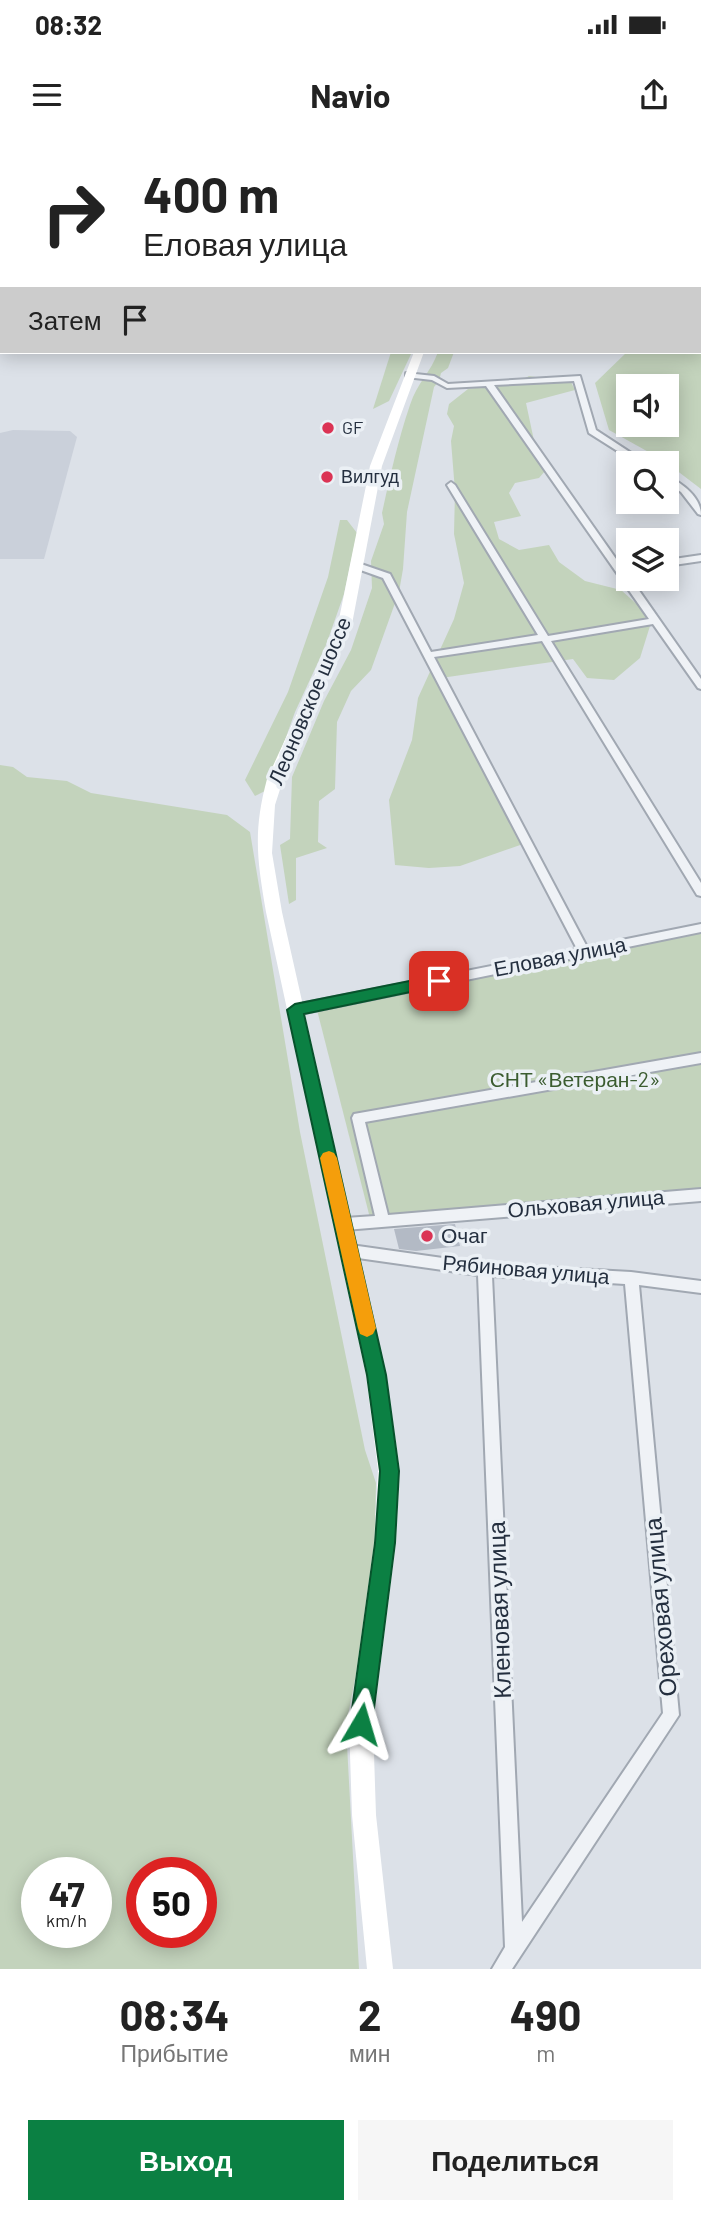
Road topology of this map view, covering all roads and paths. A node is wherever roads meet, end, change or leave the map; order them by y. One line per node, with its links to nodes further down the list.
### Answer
1 (418, 354): 2 (main road, Леоновское шоссе)
2 (409, 375): 3 (street); 11 (main road, Леоновское шоссе)
3 (489, 384): 4 (street); 9 (street)
4 (624, 451)
5 (451, 485): 14 (street)
6 (679, 487): 7 (street)
7 (701, 512)
8 (701, 558): 10 (street)
9 (616, 559)
10 (679, 561)
11 (358, 566): 15 (street); 20 (main road, Леоновское шоссе)
12 (637, 591): 13 (street)
13 (655, 621): 14 (street); 16 (street)
14 (545, 638): 15 (street); 17 (street)
15 (428, 655): 19 (street)
16 (701, 687)
17 (701, 892)
18 (701, 928): 19 (street, Еловая улица)
19 (584, 952): 20 (street, Еловая улица)
20 (295, 1010): 24 (main road, Леоновское шоссе)
21 (701, 1058): 23 (street)
22 (701, 1195): 23 (street, Ольховая улица)
23 (383, 1221): 24 (street, Ольховая улица)
24 (345, 1224): 25 (main road, Леоновское шоссе)
25 (351, 1251): 26 (street, Рябиновая улица); 30 (main road, Леоновское шоссе)
26 (485, 1270): 27 (street, Рябиновая улица); 29 (street, Кленовая улица)
27 (631, 1278): 28 (street, Рябиновая улица); 29 (street, Ореховая улица)
28 (701, 1287)
29 (514, 1950): 31 (street, Ореховая улица)
30 (380, 1969)
31 (501, 1969)

